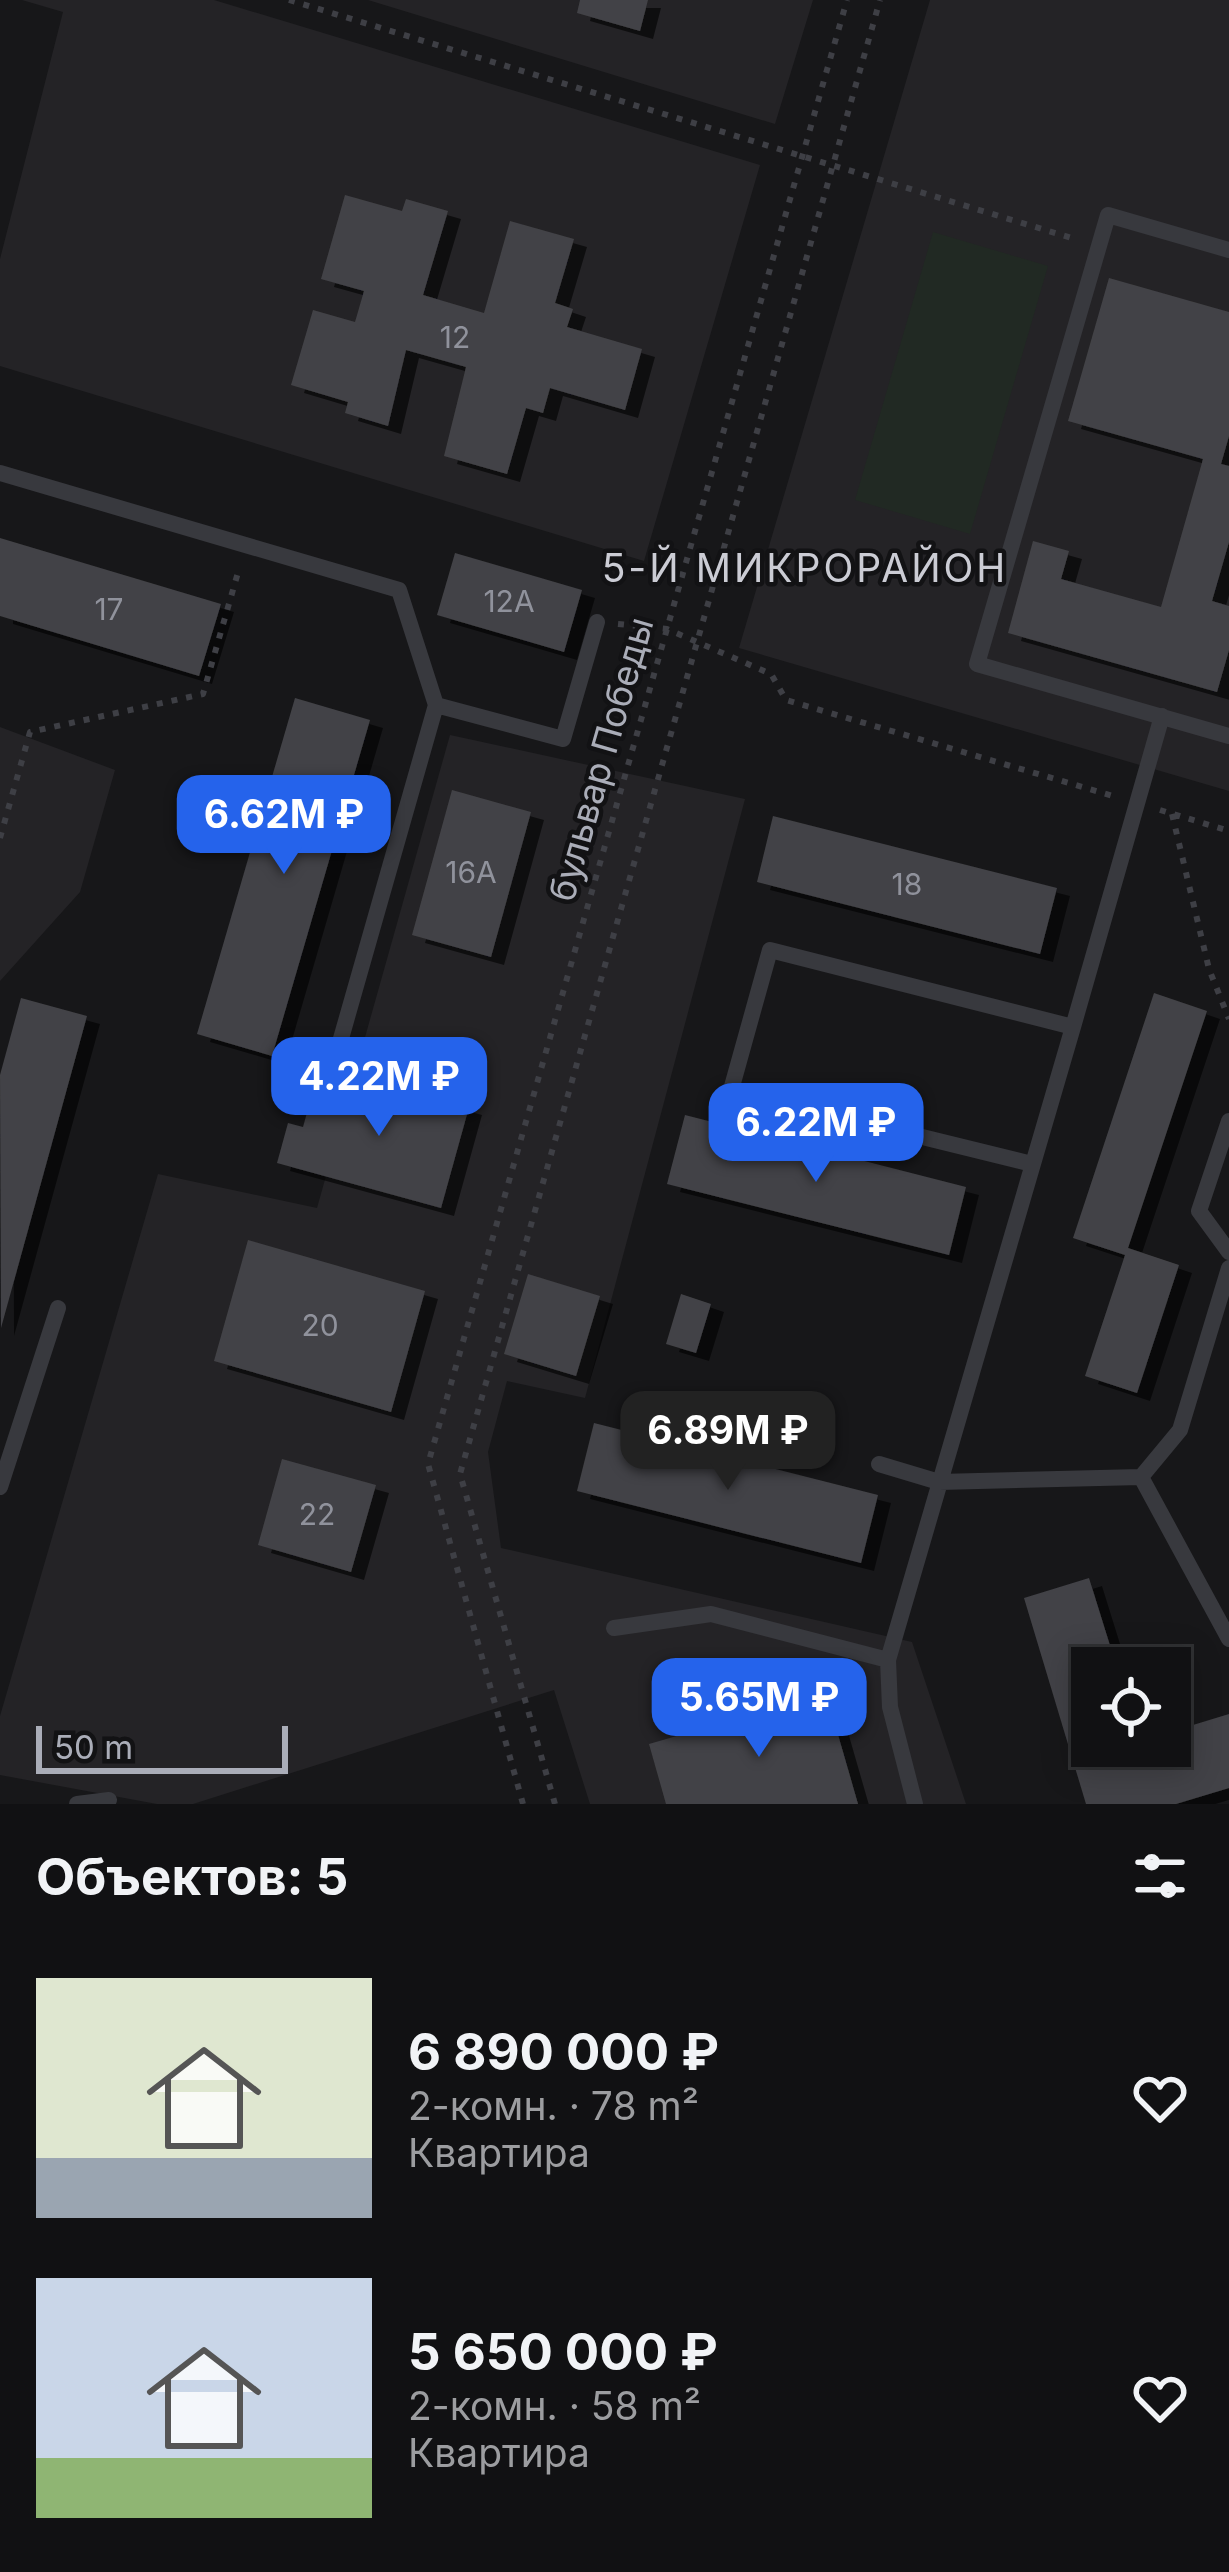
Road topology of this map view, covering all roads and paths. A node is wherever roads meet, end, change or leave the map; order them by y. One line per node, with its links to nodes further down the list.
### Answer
1 (289, 0): 4 (path)
2 (847, 0): 4 (path, бульвар Победы)
3 (880, 0): 5 (path)
4 (802, 157): 5 (path); 11 (path, бульвар Победы)
5 (832, 166): 6 (path); 12 (path)
6 (1099, 246): 7 (lane); 14 (lane)
7 (1229, 250)
8 (0, 473): 9 (lane)
9 (246, 545): 13 (lane); 19 (path)
10 (597, 622): 11 (path); 13 (lane)
11 (667, 629): 12 (path); 37 (path, бульвар Победы)
12 (697, 642): 16 (path); 38 (path)
13 (436, 705): 22 (lane)
14 (1162, 716): 15 (lane); 16 (lane)
15 (1229, 736)
16 (1137, 803): 17 (path); 21 (lane)
17 (1172, 814): 18 (path); 20 (path)
18 (1229, 831)
19 (0, 838)
20 (1229, 1018)
21 (1072, 1028): 24 (lane); 24 (lane)
22 (340, 1042)
23 (1229, 1121): 25 (lane)
24 (1032, 1164): 30 (lane)
25 (1229, 1252)
26 (1229, 1268): 29 (lane)
27 (58, 1308): 31 (lane)
28 (879, 1464): 30 (lane)
29 (1141, 1477): 30 (lane); 33 (lane)
30 (939, 1482): 34 (lane)
31 (0, 1487)
32 (614, 1628): 34 (lane)
33 (1229, 1639)
34 (888, 1660): 39 (lane)
35 (109, 1800): 36 (lane)
36 (77, 1804)
37 (523, 1804)
38 (555, 1804)
39 (915, 1804)

